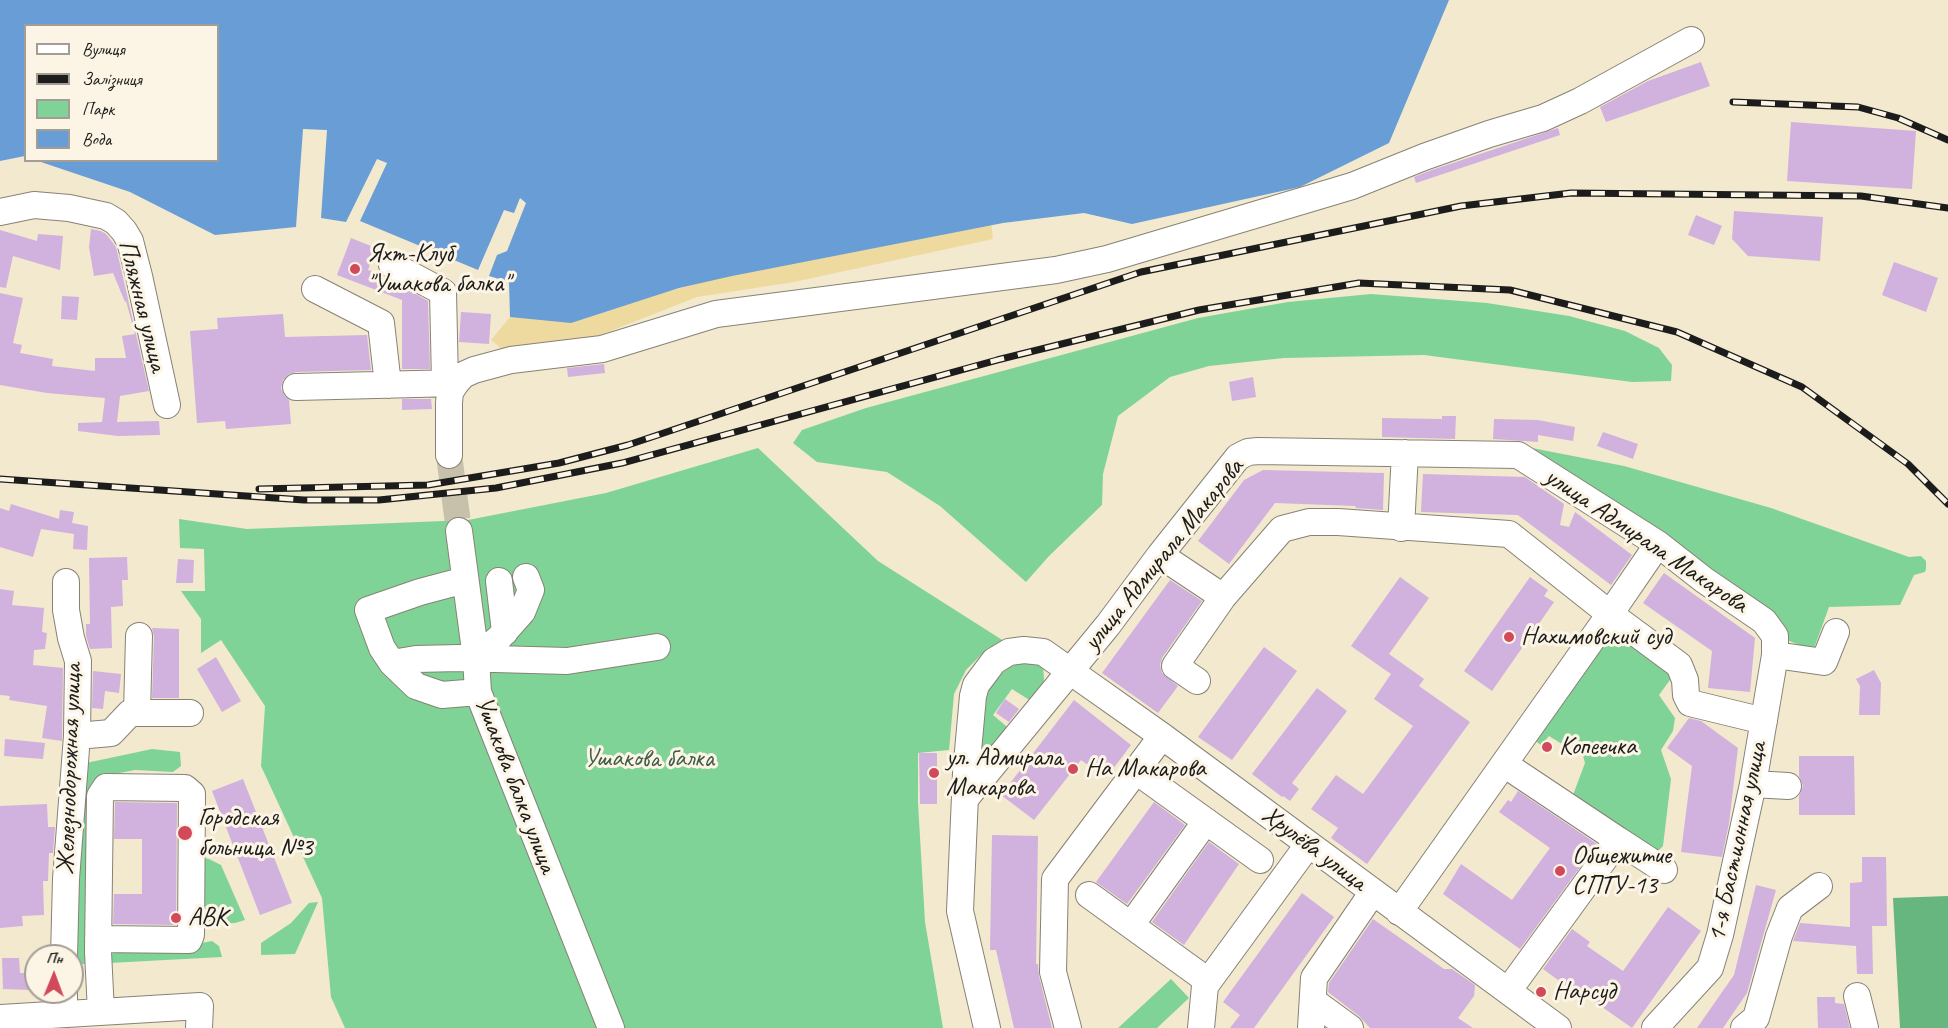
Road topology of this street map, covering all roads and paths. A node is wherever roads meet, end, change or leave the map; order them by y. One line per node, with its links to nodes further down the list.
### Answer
1 (1691, 40): 5 (street)
2 (0, 212): 8 (street, Пляжная улица)
3 (393, 265): 5 (street)
4 (315, 289): 6 (street)
5 (450, 383): 6 (street); 10 (street)
6 (388, 384): 7 (street)
7 (296, 387)
8 (167, 405)
9 (1405, 453): 11 (street); 13 (street, улица Адмирала Макарова); 14 (street, улица Адмирала Макарова)
10 (449, 455)
11 (1401, 528): 19 (street); 20 (street)
12 (459, 531): 16 (street, Ушакова балка улица)
13 (1658, 544): 20 (street); 24 (street, улица Адмирала Макарова)
14 (1160, 555): 19 (street); 28 (street, улица Адмирала Макарова)
15 (526, 578): 21 (street)
16 (465, 580): 26 (street, Ушакова балка улица); 27 (street)
17 (499, 581): 21 (street)
18 (66, 582): 34 (street, Железнодорожная улица)
19 (1223, 597): 29 (street)
20 (1610, 614): 33 (street); 36 (street)
21 (505, 632): 26 (street)
22 (1836, 633): 24 (street)
23 (139, 636): 31 (street)
24 (1775, 645): 33 (street, 1-я Бастионная улица)
25 (657, 647): 26 (street)
26 (476, 658): 27 (street); 30 (street, Ушакова балка улица)
27 (392, 663): 30 (street)
28 (1070, 671): 35 (street, Хрулёва улица); 40 (street); 40 (street, улица Адмирала Макарова)
29 (1197, 681)
30 (478, 692): 63 (street, Ушакова балка улица)
31 (137, 713): 32 (street); 34 (street)
32 (189, 713)
33 (1764, 721): 38 (street, 1-я Бастионная улица)
34 (77, 736): 52 (street, Железнодорожная улица)
35 (1162, 736): 37 (street); 43 (street, Хрулёва улица)
36 (1504, 764): 42 (street); 49 (street)
37 (1136, 771): 41 (street); 65 (street)
38 (1753, 784): 39 (street); 70 (street, 1-я Бастионная улица)
39 (1788, 786)
40 (965, 799): 64 (street, улица Адмирала Макарова)
41 (1206, 821): 44 (street); 50 (street)
42 (1618, 840): 45 (street); 54 (street)
43 (1308, 845): 47 (street, Хрулёва улица); 53 (street)
44 (1260, 860)
45 (1664, 870)
46 (1819, 886): 62 (street)
47 (1373, 892): 49 (street, Хрулёва улица); 56 (street)
48 (1089, 895): 50 (street)
49 (1399, 912): 54 (street, Хрулёва улица)
50 (1131, 925): 53 (street)
51 (98, 939): 51 (street); 59 (street)
52 (64, 944)
53 (1208, 981): 66 (street)
54 (1508, 991): 69 (street, Хрулёва улица)
55 (1857, 996): 71 (street)
56 (1313, 1001): 67 (street); 68 (street)
57 (60, 1004): 61 (street)
58 (68, 1004): 59 (street)
59 (100, 1012): 60 (street)
60 (200, 1017)
61 (0, 1018)
62 (1759, 1024)
63 (611, 1028)
64 (987, 1028)
65 (1068, 1028)
66 (1201, 1028)
67 (1311, 1028)
68 (1350, 1028)
69 (1558, 1028)
70 (1655, 1028)
71 (1865, 1028)

